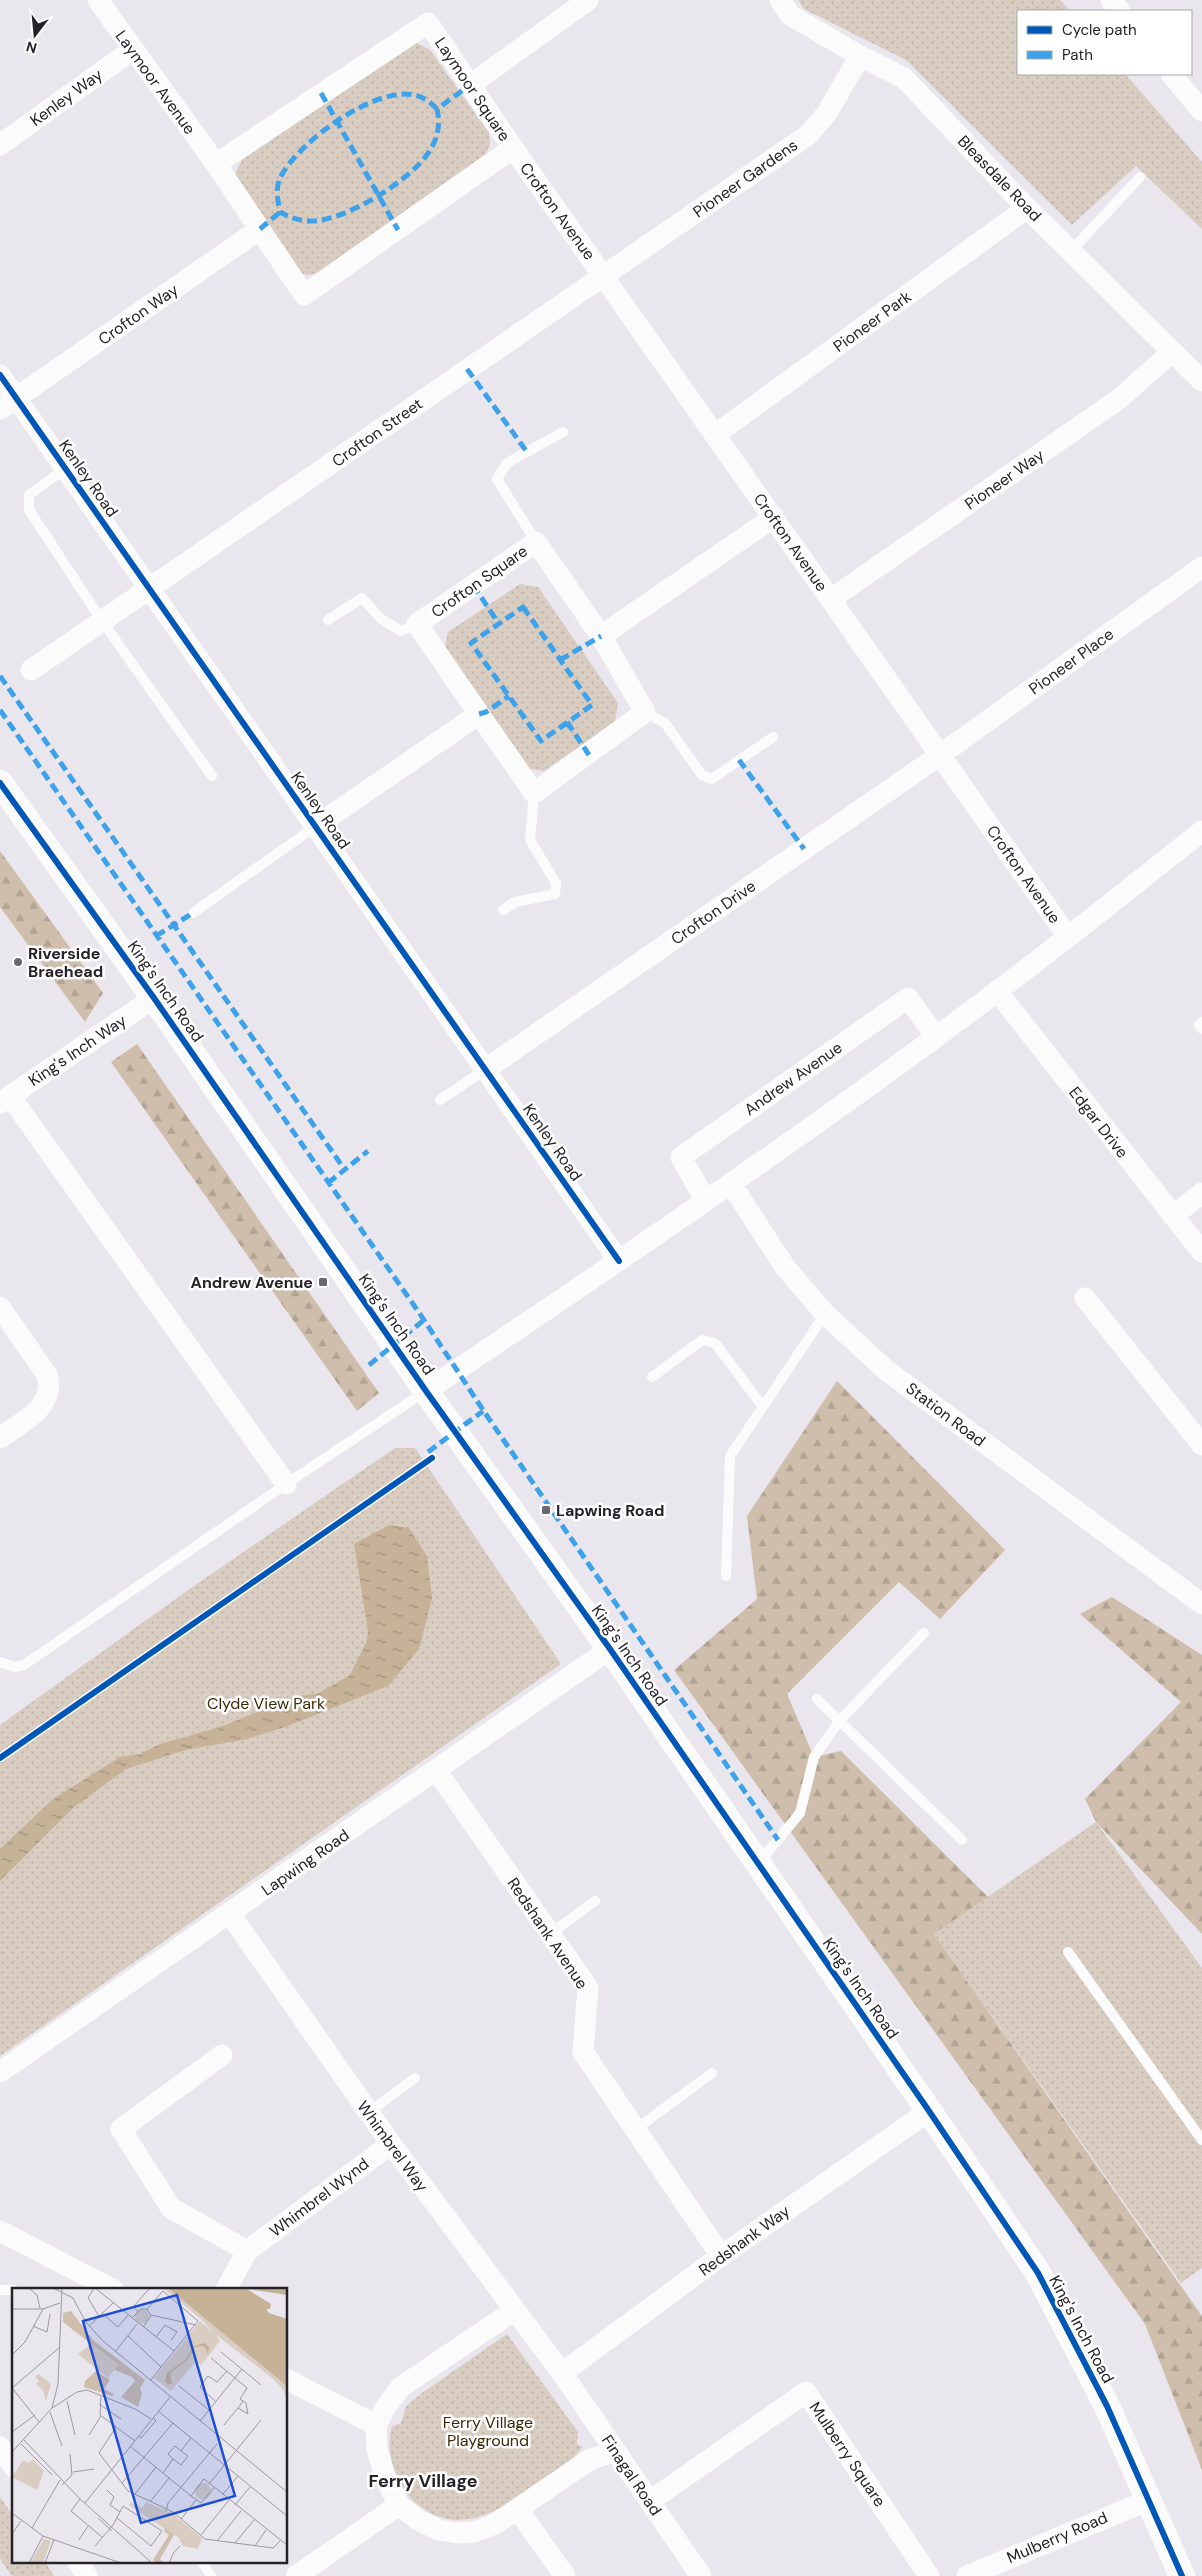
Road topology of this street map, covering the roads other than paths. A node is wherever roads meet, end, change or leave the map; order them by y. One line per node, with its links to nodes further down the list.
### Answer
1 (98, 0): 6 (street, Laymoor Avenue)
2 (588, 0): 9 (street)
3 (780, 0): 7 (street, Bleasdale Road)
4 (1111, 0): 5 (street)
5 (1119, 10)
6 (132, 50): 11 (street, Kenley Way); 13 (street, Laymoor Avenue)
7 (860, 56): 15 (street, Bleasdale Road); 18 (street, Pioneer Gardens)
8 (1173, 75): 10 (street)
9 (470, 84): 12 (street, Laymoor Square); 13 (street, Laymoor Square)
10 (1202, 111)
11 (0, 145)
12 (512, 148): 16 (street, Laymoor Square); 18 (street, Crofton Avenue)
13 (216, 164): 16 (street, Laymoor Square)
14 (1140, 177): 17 (lane)
15 (1027, 208): 17 (street, Bleasdale Road); 24 (street, Pioneer Park)
16 (260, 230): 22 (street, Crofton Way)
17 (1071, 251): 19 (street, Bleasdale Road)
18 (604, 274): 24 (street, Crofton Avenue); 29 (street, Crofton Street)
19 (1172, 352): 21 (street, Bleasdale Road); 30 (street, Pioneer Way)
20 (0, 375): 22 (street, Kenley Road)
21 (1202, 382)
22 (8, 403): 25 (street, Kenley Road)
23 (563, 432): 27 (lane)
24 (716, 434): 26 (street, Crofton Avenue)
25 (66, 468): 29 (street, Kenley Road); 32 (lane)
26 (774, 517): 30 (street, Crofton Avenue); 34 (street)
27 (536, 542): 33 (street, Crofton Square); 34 (street, Crofton Square)
28 (1202, 567): 39 (street, Pioneer Place)
29 (150, 589): 32 (street, Crofton Street); 43 (street, Kenley Road)
30 (831, 599): 39 (street, Crofton Avenue)
31 (328, 620): 33 (lane)
32 (102, 621): 35 (street, Crofton Street); 40 (lane)
33 (417, 624): 37 (street, Crofton Square)
34 (601, 636): 36 (street, Crofton Square)
35 (32, 670)
36 (646, 712): 38 (lane); 42 (street)
37 (479, 714): 42 (street, Crofton Square); 43 (street)
38 (773, 738)
39 (940, 755): 47 (street, Crofton Avenue); 53 (street, Crofton Drive)
40 (212, 776)
41 (0, 783): 49 (street, King's Inch Road)
42 (534, 793): 45 (lane)
43 (316, 826): 46 (lane); 53 (street, Kenley Road)
44 (1202, 832): 47 (street)
45 (503, 910)
46 (193, 913)
47 (1068, 938): 48 (street)
48 (997, 991): 52 (street); 59 (street, Edgar Drive)
49 (154, 998): 54 (street, King's Inch Way); 66 (street, King's Inch Road)
50 (1202, 1022): 51 (lane)
51 (1202, 1029)
52 (936, 1037): 56 (street); 58 (street, Andrew Avenue)
53 (486, 1069): 55 (lane); 61 (street, Kenley Road)
54 (5, 1099): 70 (street)
55 (440, 1100)
56 (731, 1184): 58 (street); 64 (street, Station Road)
57 (1202, 1193): 59 (street)
58 (706, 1201): 61 (street)
59 (1173, 1216): 60 (street, Edgar Drive)
60 (1202, 1252)
61 (619, 1261): 66 (street)
62 (1085, 1298): 69 (street)
63 (0, 1307): 68 (street)
64 (825, 1314): 67 (lane); 72 (street, Station Road)
65 (652, 1377): 67 (lane)
66 (426, 1391): 70 (lane); 74 (street, King's Inch Road)
67 (763, 1406): 71 (lane)
68 (0, 1438)
69 (1202, 1445)
70 (286, 1484): 75 (lane)
71 (726, 1576)
72 (1202, 1604)
73 (924, 1633): 77 (lane)
74 (610, 1649): 78 (street, Lapwing Road); 80 (street, King's Inch Road)
75 (0, 1662)
76 (817, 1699): 77 (lane)
77 (840, 1720): 79 (lane); 80 (lane)
78 (436, 1770): 82 (street, Lapwing Road); 83 (street, Redshank Avenue)
79 (962, 1840)
80 (758, 1864): 89 (street, King's Inch Road)
81 (595, 1901): 83 (lane)
82 (230, 1914): 86 (street, Lapwing Road); 90 (street, Whimbrel Way)
83 (550, 1934): 91 (street, Redshank Avenue)
84 (1068, 1952): 92 (lane)
85 (222, 2055): 95 (street)
86 (0, 2072)
87 (712, 2073): 91 (lane)
88 (415, 2078): 90 (lane)
89 (929, 2110): 96 (street, Redshank Way); 106 (street, King's Inch Road)
90 (369, 2112): 93 (street, Whimbrel Way)
91 (636, 2129): 96 (street, Redshank Avenue)
92 (1202, 2140)
93 (391, 2144): 95 (street, Whimbrel Wynd); 99 (street, Whimbrel Way)
94 (0, 2231): 97 (street)
95 (247, 2251): 98 (street, Whimbrel Wynd)
96 (721, 2256): 100 (street, Redshank Way)
97 (110, 2288)
98 (227, 2288)
99 (515, 2310): 100 (street, Whimbrel Way); 102 (street)
100 (562, 2373): 104 (street, Finagal Road)
101 (288, 2379): 102 (street)
102 (376, 2425): 108 (street)
103 (0, 2447): 105 (street)
104 (616, 2451): 107 (street, Finagal Road); 109 (street)
105 (12, 2464)
106 (1148, 2500): 112 (street, Mulberry Road); 120 (street, King's Inch Road)
107 (650, 2501): 117 (street, Finagal Road); 118 (street, Mulberry Square)
108 (399, 2505): 109 (street); 115 (street)
109 (518, 2510): 116 (street)
110 (79, 2564): 113 (street)
111 (203, 2564): 114 (lane)
112 (993, 2571): 119 (street, Mulberry Road)
113 (87, 2576)
114 (211, 2576)
115 (296, 2576)
116 (565, 2576)
117 (702, 2576)
118 (929, 2576)
119 (967, 2576)
120 (1182, 2576)

